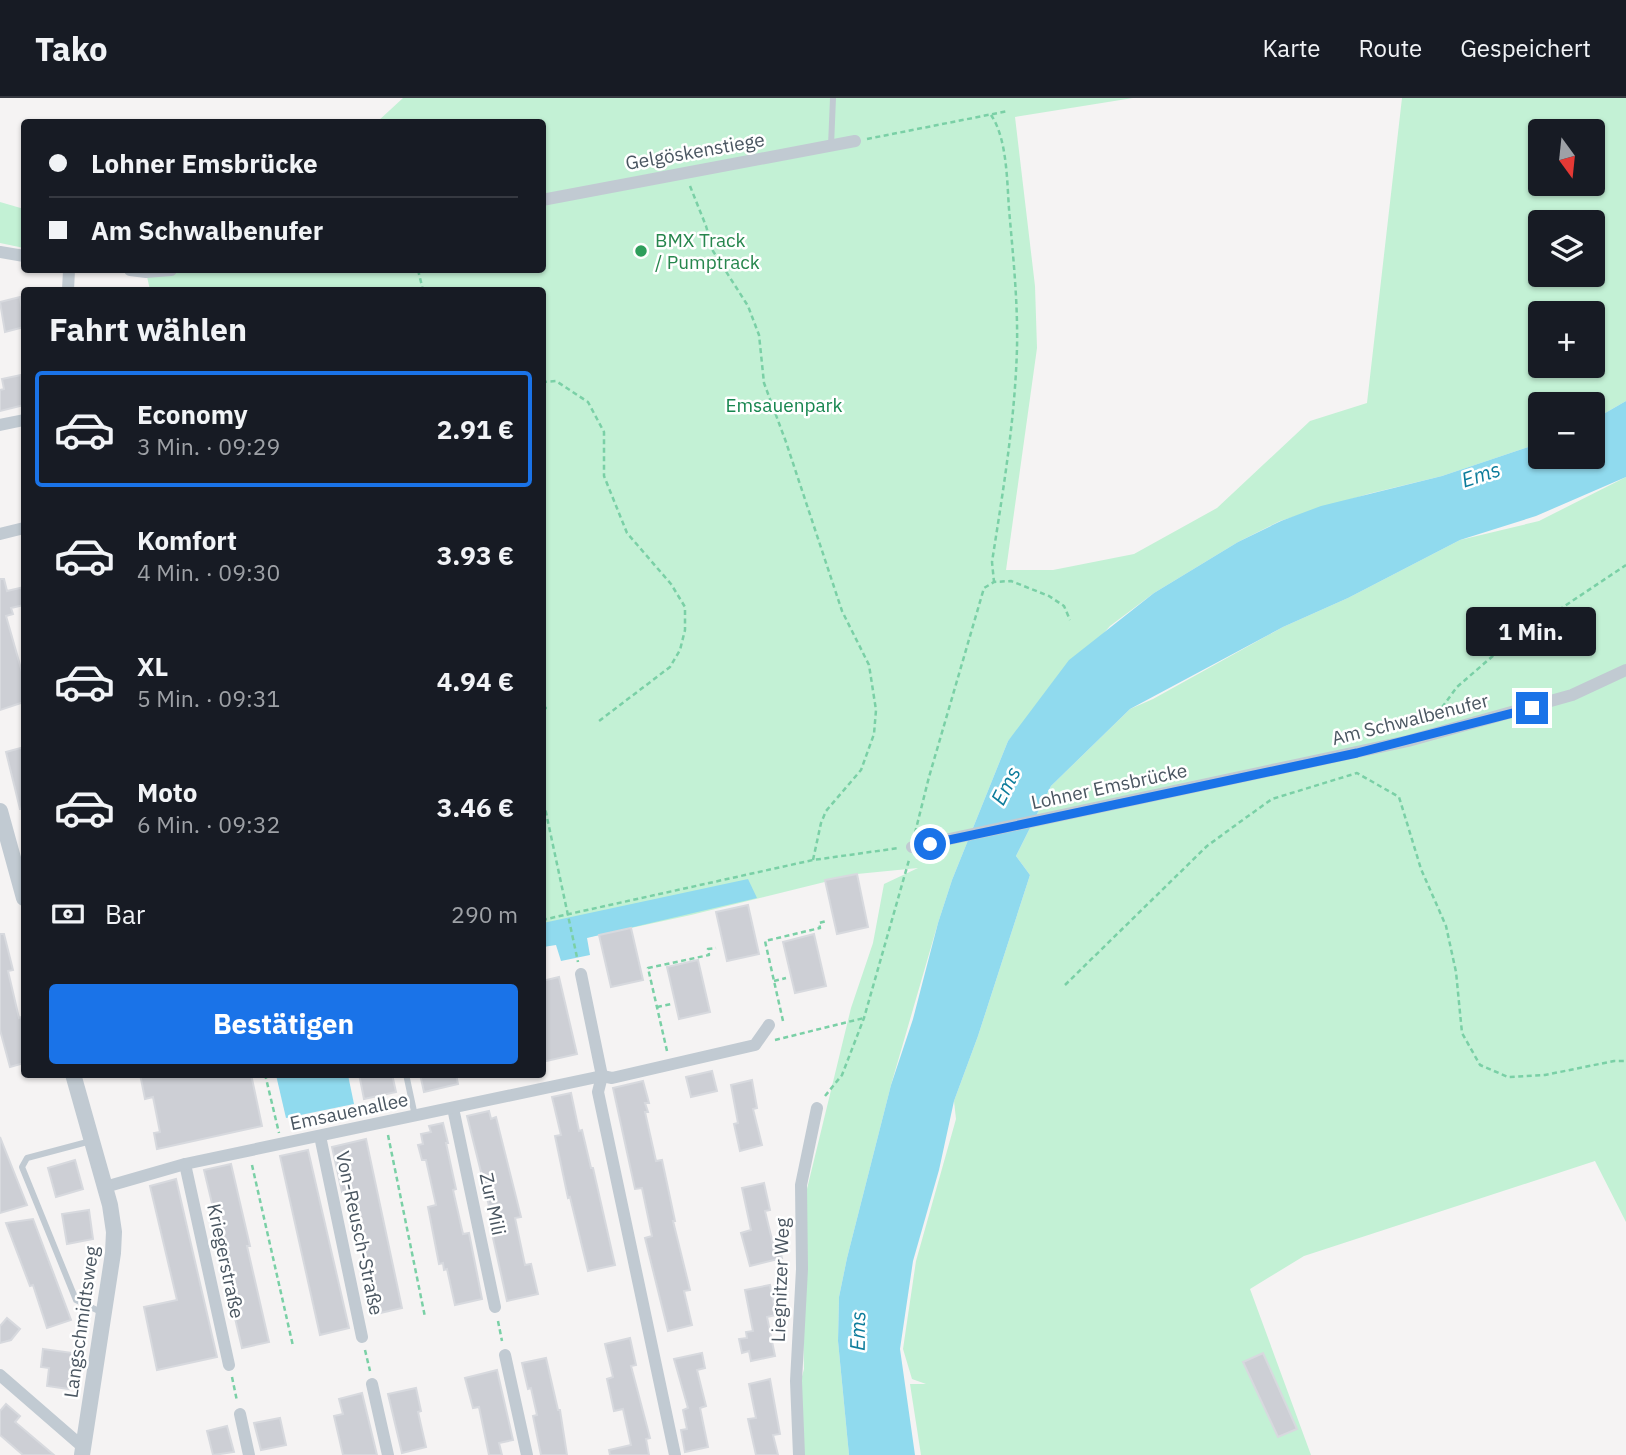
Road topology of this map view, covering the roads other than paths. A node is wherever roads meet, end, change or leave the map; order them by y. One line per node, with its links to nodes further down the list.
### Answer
1 (833, 98): 3 (lane)
2 (855, 141): 3 (street, Gelgöskenstiege)
3 (831, 146): 4 (street, Gelgöskenstiege)
4 (546, 199)
5 (0, 252): 6 (street)
6 (21, 256)
7 (21, 421): 8 (street)
8 (0, 425)
9 (21, 529): 10 (street)
10 (0, 534)
11 (1626, 670): 12 (street, Am Schwalbenufer)
12 (1279, 768): 14 (street, Lohner Emsbrücke)
13 (0, 811): 15 (street)
14 (913, 843)
15 (21, 871)
16 (581, 974): 18 (street)
17 (769, 1025): 18 (street, Emsauenallee)
18 (602, 1076): 21 (street, Emsauenallee); 40 (street)
19 (74, 1078): 25 (street, Langschmidtsweg)
20 (407, 1078): 23 (lane)
21 (453, 1108): 23 (street, Emsauenallee); 28 (street, Zur Mili)
22 (817, 1108): 41 (street, Liegnitzer Weg)
23 (415, 1116): 24 (street, Emsauenallee)
24 (320, 1136): 26 (street, Emsauenallee); 30 (street, Von-Reusch-Straße)
25 (91, 1141): 27 (street, Langschmidtsweg); 29 (lane)
26 (185, 1164): 27 (street, Emsauenallee); 32 (street, Kriegerstraße)
27 (105, 1187): 29 (street, Langschmidtsweg)
28 (495, 1307)
29 (103, 1313): 36 (street, Langschmidtsweg)
30 (362, 1337)
31 (505, 1355): 39 (street)
32 (229, 1365)
33 (0, 1375): 36 (street)
34 (372, 1384): 38 (street)
35 (240, 1414): 37 (street)
36 (83, 1451)
37 (249, 1455)
38 (388, 1455)
39 (527, 1455)
40 (675, 1455)
41 (799, 1455)

